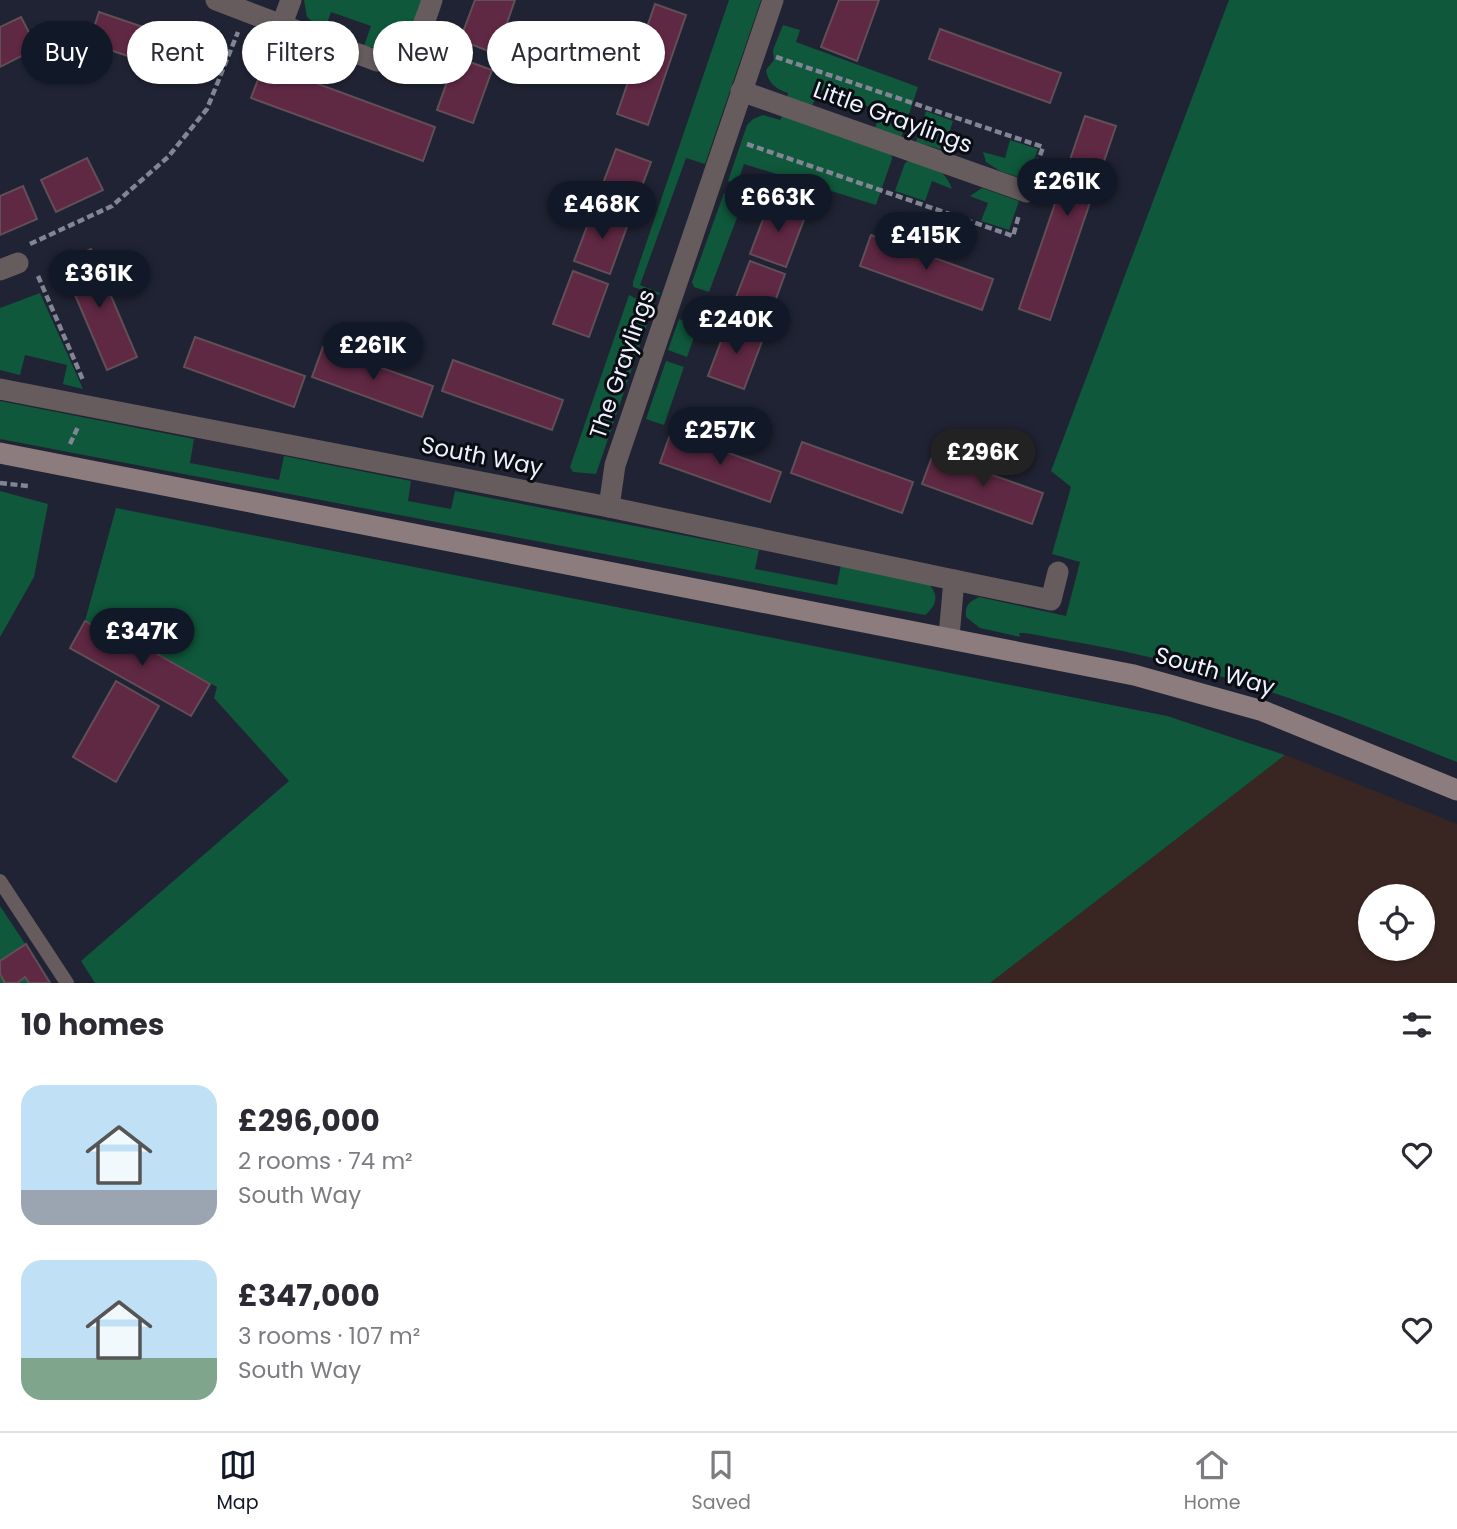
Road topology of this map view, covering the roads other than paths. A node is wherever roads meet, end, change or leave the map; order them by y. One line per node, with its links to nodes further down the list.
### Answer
1 (216, 0): 5 (street)
2 (291, 0): 6 (street)
3 (432, 0): 7 (street)
4 (773, 0): 8 (street, The Graylings)
5 (274, 21)
6 (283, 21)
7 (359, 54)
8 (741, 91): 9 (street, Little Graylings); 12 (street, The Graylings)
9 (1027, 192)
10 (0, 389): 12 (street, South Way)
11 (0, 453): 15 (street, South Way)
12 (609, 507): 14 (street, South Way)
13 (1058, 572): 14 (street, South Way)
14 (954, 580): 15 (street)
15 (949, 636): 16 (street, South Way)
16 (1457, 790)
17 (0, 881): 18 (lane)
18 (67, 983)

